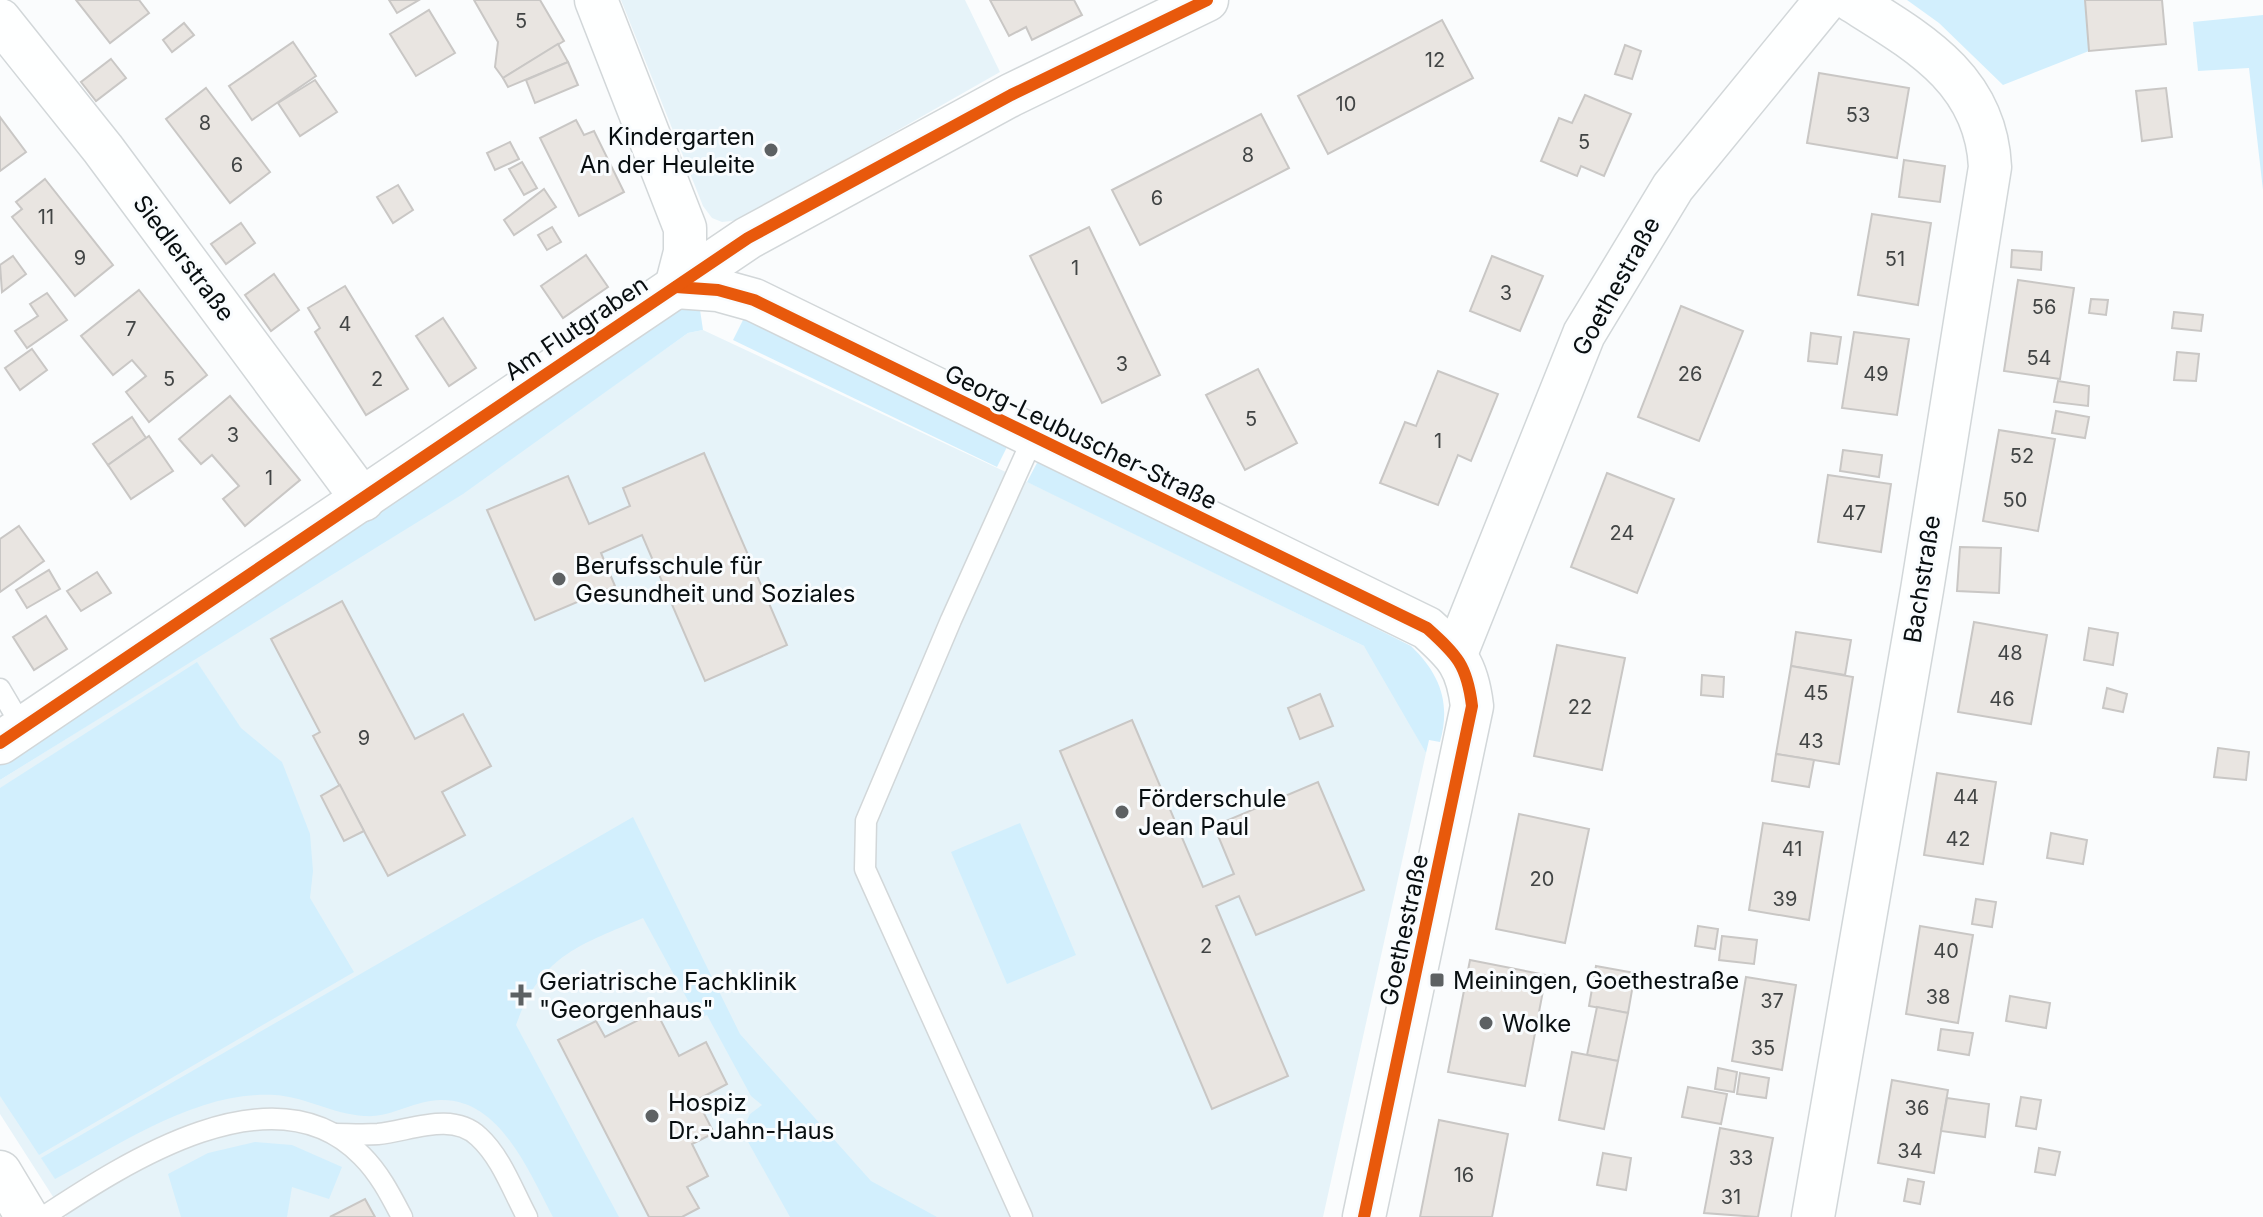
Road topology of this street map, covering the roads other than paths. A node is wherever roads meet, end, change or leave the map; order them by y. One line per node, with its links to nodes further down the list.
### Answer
1 (596, 0): 6 (street)
2 (1207, 0): 6 (street, Am Flutgraben)
3 (1826, 0): 9 (street, Goethestraße)
4 (1851, 0): 20 (street, Bachstraße)
5 (0, 20): 8 (street, Siedlerstraße)
6 (676, 287): 7 (street, Georg-Leubuscher-Straße); 8 (street, Am Flutgraben)
7 (1033, 438): 9 (street, Georg-Leubuscher-Straße); 18 (lane)
8 (363, 500): 11 (street, Am Flutgraben)
9 (1456, 654): 19 (street, Goethestraße)
10 (0, 689): 11 (lane)
11 (11, 736)
12 (334, 1134): 15 (lane); 16 (lane); 17 (lane)
13 (0, 1172): 14 (street)
14 (27, 1217)
15 (43, 1217)
16 (402, 1217)
17 (527, 1217)
18 (1022, 1217)
19 (1364, 1217)
20 (1813, 1217)

